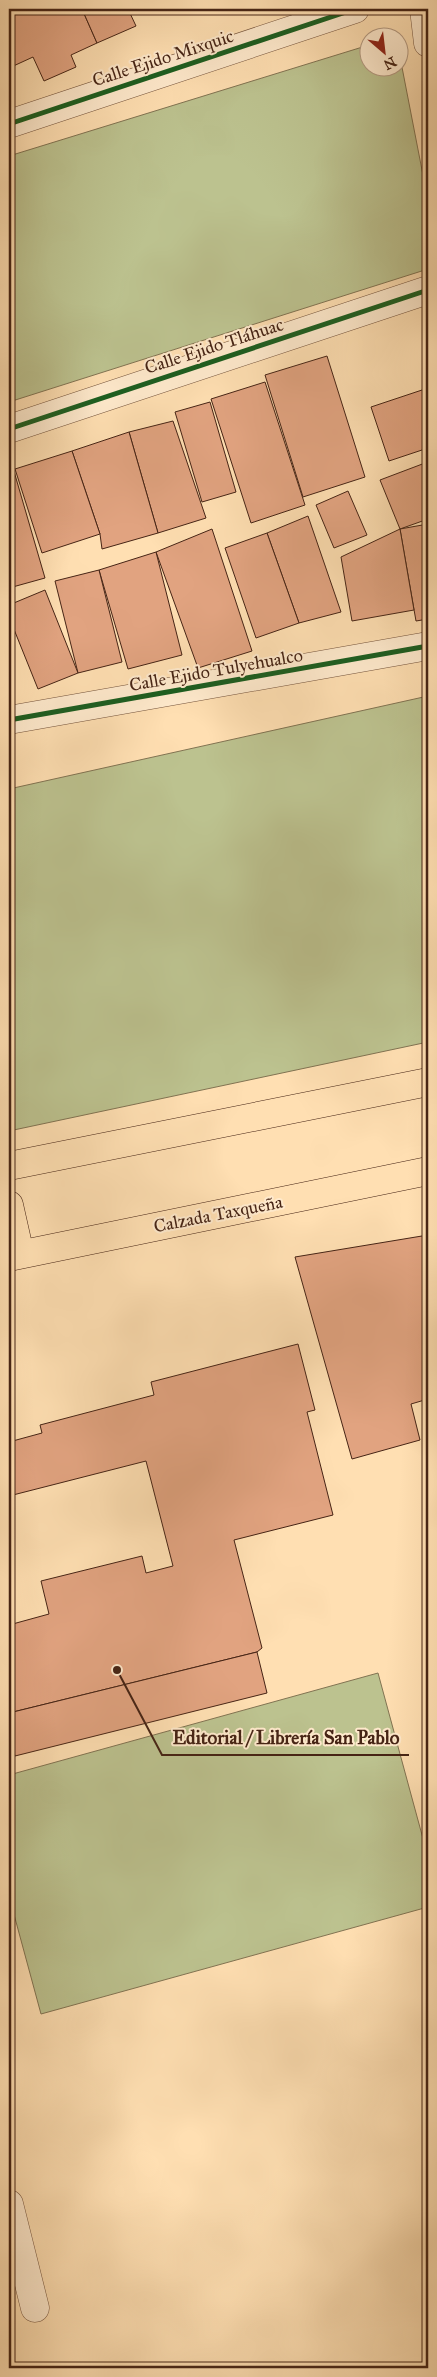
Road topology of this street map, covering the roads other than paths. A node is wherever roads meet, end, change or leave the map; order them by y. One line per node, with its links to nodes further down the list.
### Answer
1 (355, 9): 4 (street, Calle Ejido Mixquic)
2 (424, 9): 3 (street)
3 (428, 43)
4 (9, 124)
5 (428, 290): 6 (street, Calle Ejido Tláhuac)
6 (9, 429)
7 (428, 646): 8 (street, Calle Ejido Tulyehualco)
8 (9, 720)
9 (428, 1082): 10 (main road)
10 (9, 1166)
11 (428, 1171): 13 (main road, Calzada Taxqueña)
12 (9, 1205): 13 (main road)
13 (14, 1255)
14 (9, 2204): 15 (street)
15 (35, 2308)

